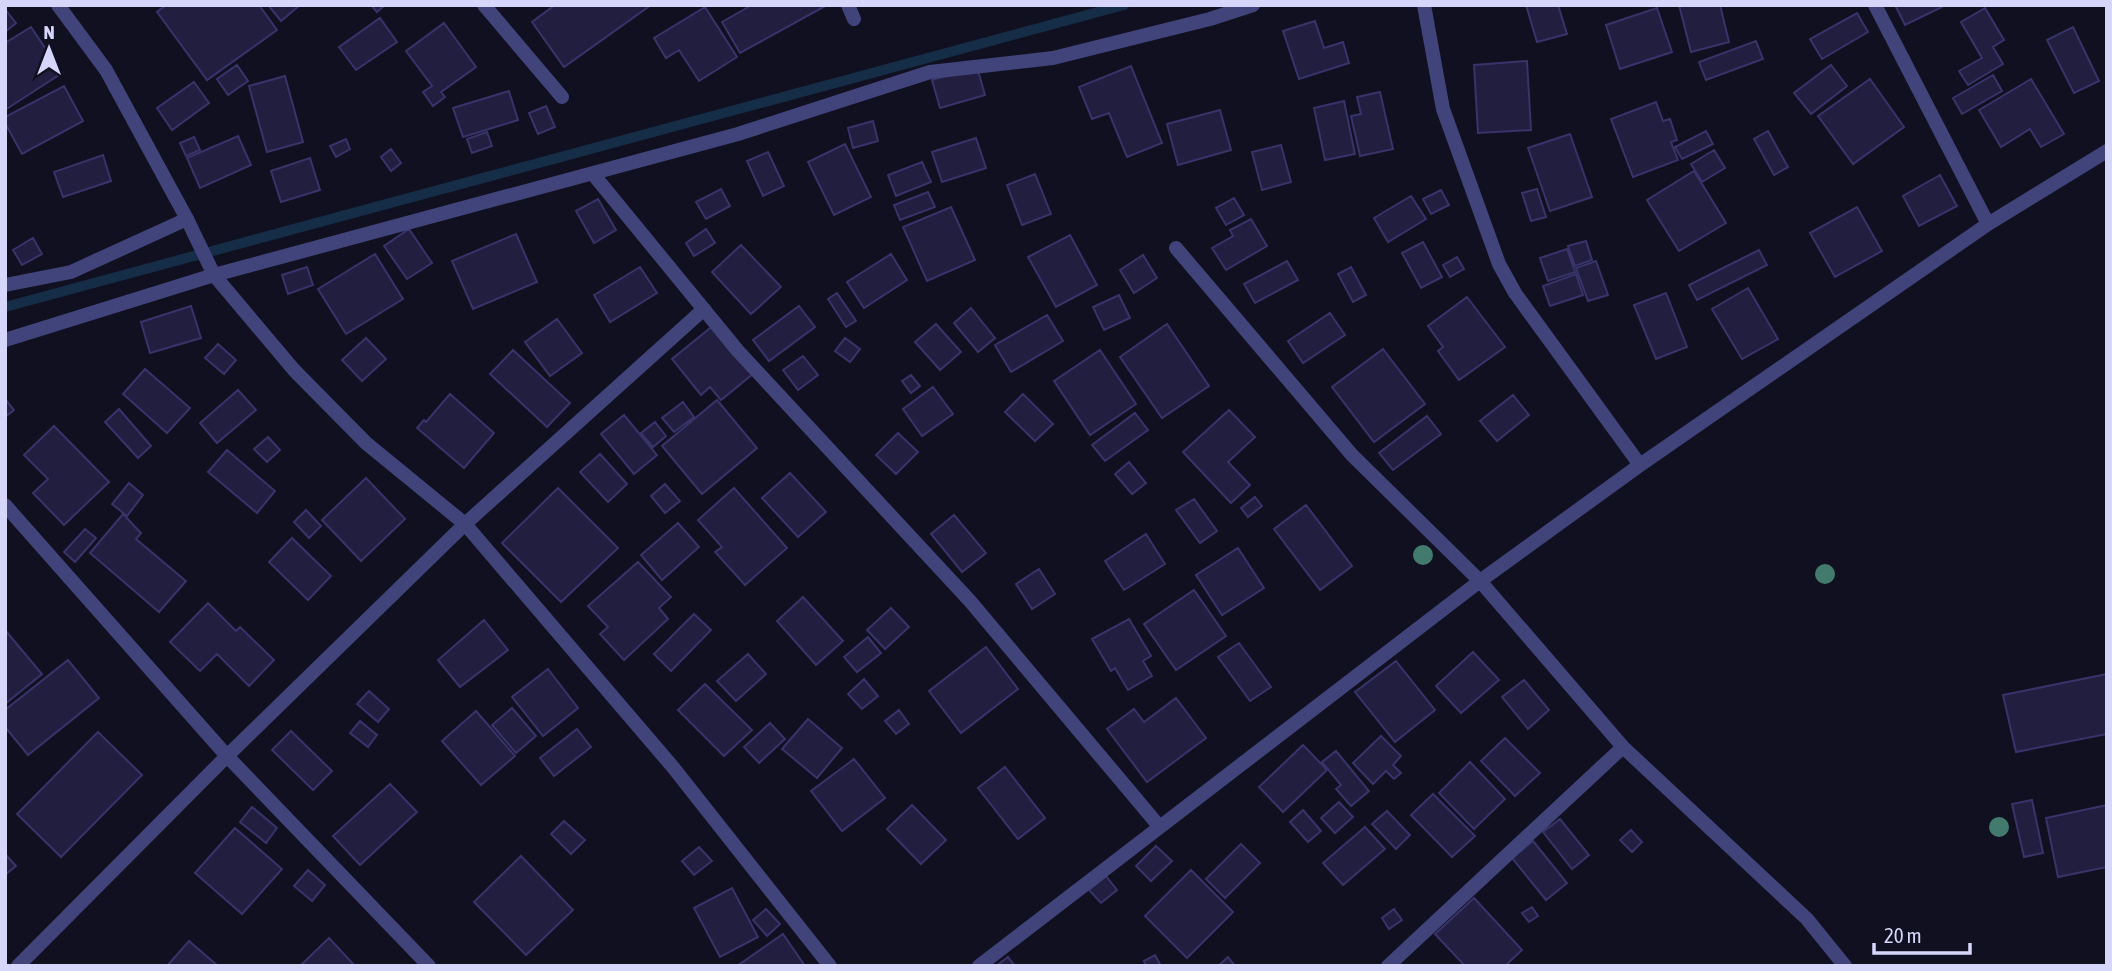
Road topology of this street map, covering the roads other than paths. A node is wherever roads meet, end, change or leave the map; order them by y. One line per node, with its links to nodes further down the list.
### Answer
1 (58, 5): 12 (street)
2 (484, 5): 8 (street)
3 (848, 5): 7 (street)
4 (1254, 5): 10 (street)
5 (1424, 5): 18 (street)
6 (1875, 5): 11 (street)
7 (855, 19)
8 (562, 97)
9 (2107, 151): 11 (street)
10 (593, 174): 14 (street); 16 (street)
11 (1989, 224): 18 (street)
12 (190, 225): 14 (street); 15 (street)
13 (1176, 248): 21 (street)
14 (214, 275): 17 (street); 20 (street)
15 (5, 285)
16 (704, 309): 20 (street); 24 (street)
17 (5, 340)
18 (1640, 465): 21 (street)
19 (5, 505): 23 (street)
20 (465, 524): 23 (street); 27 (street)
21 (1480, 581): 22 (street); 24 (street)
22 (1623, 747): 29 (street); 30 (street)
23 (227, 756): 25 (street); 26 (street)
24 (1159, 826): 28 (street)
25 (18, 966)
26 (429, 966)
27 (830, 966)
28 (979, 966)
29 (1388, 966)
30 (1845, 966)

